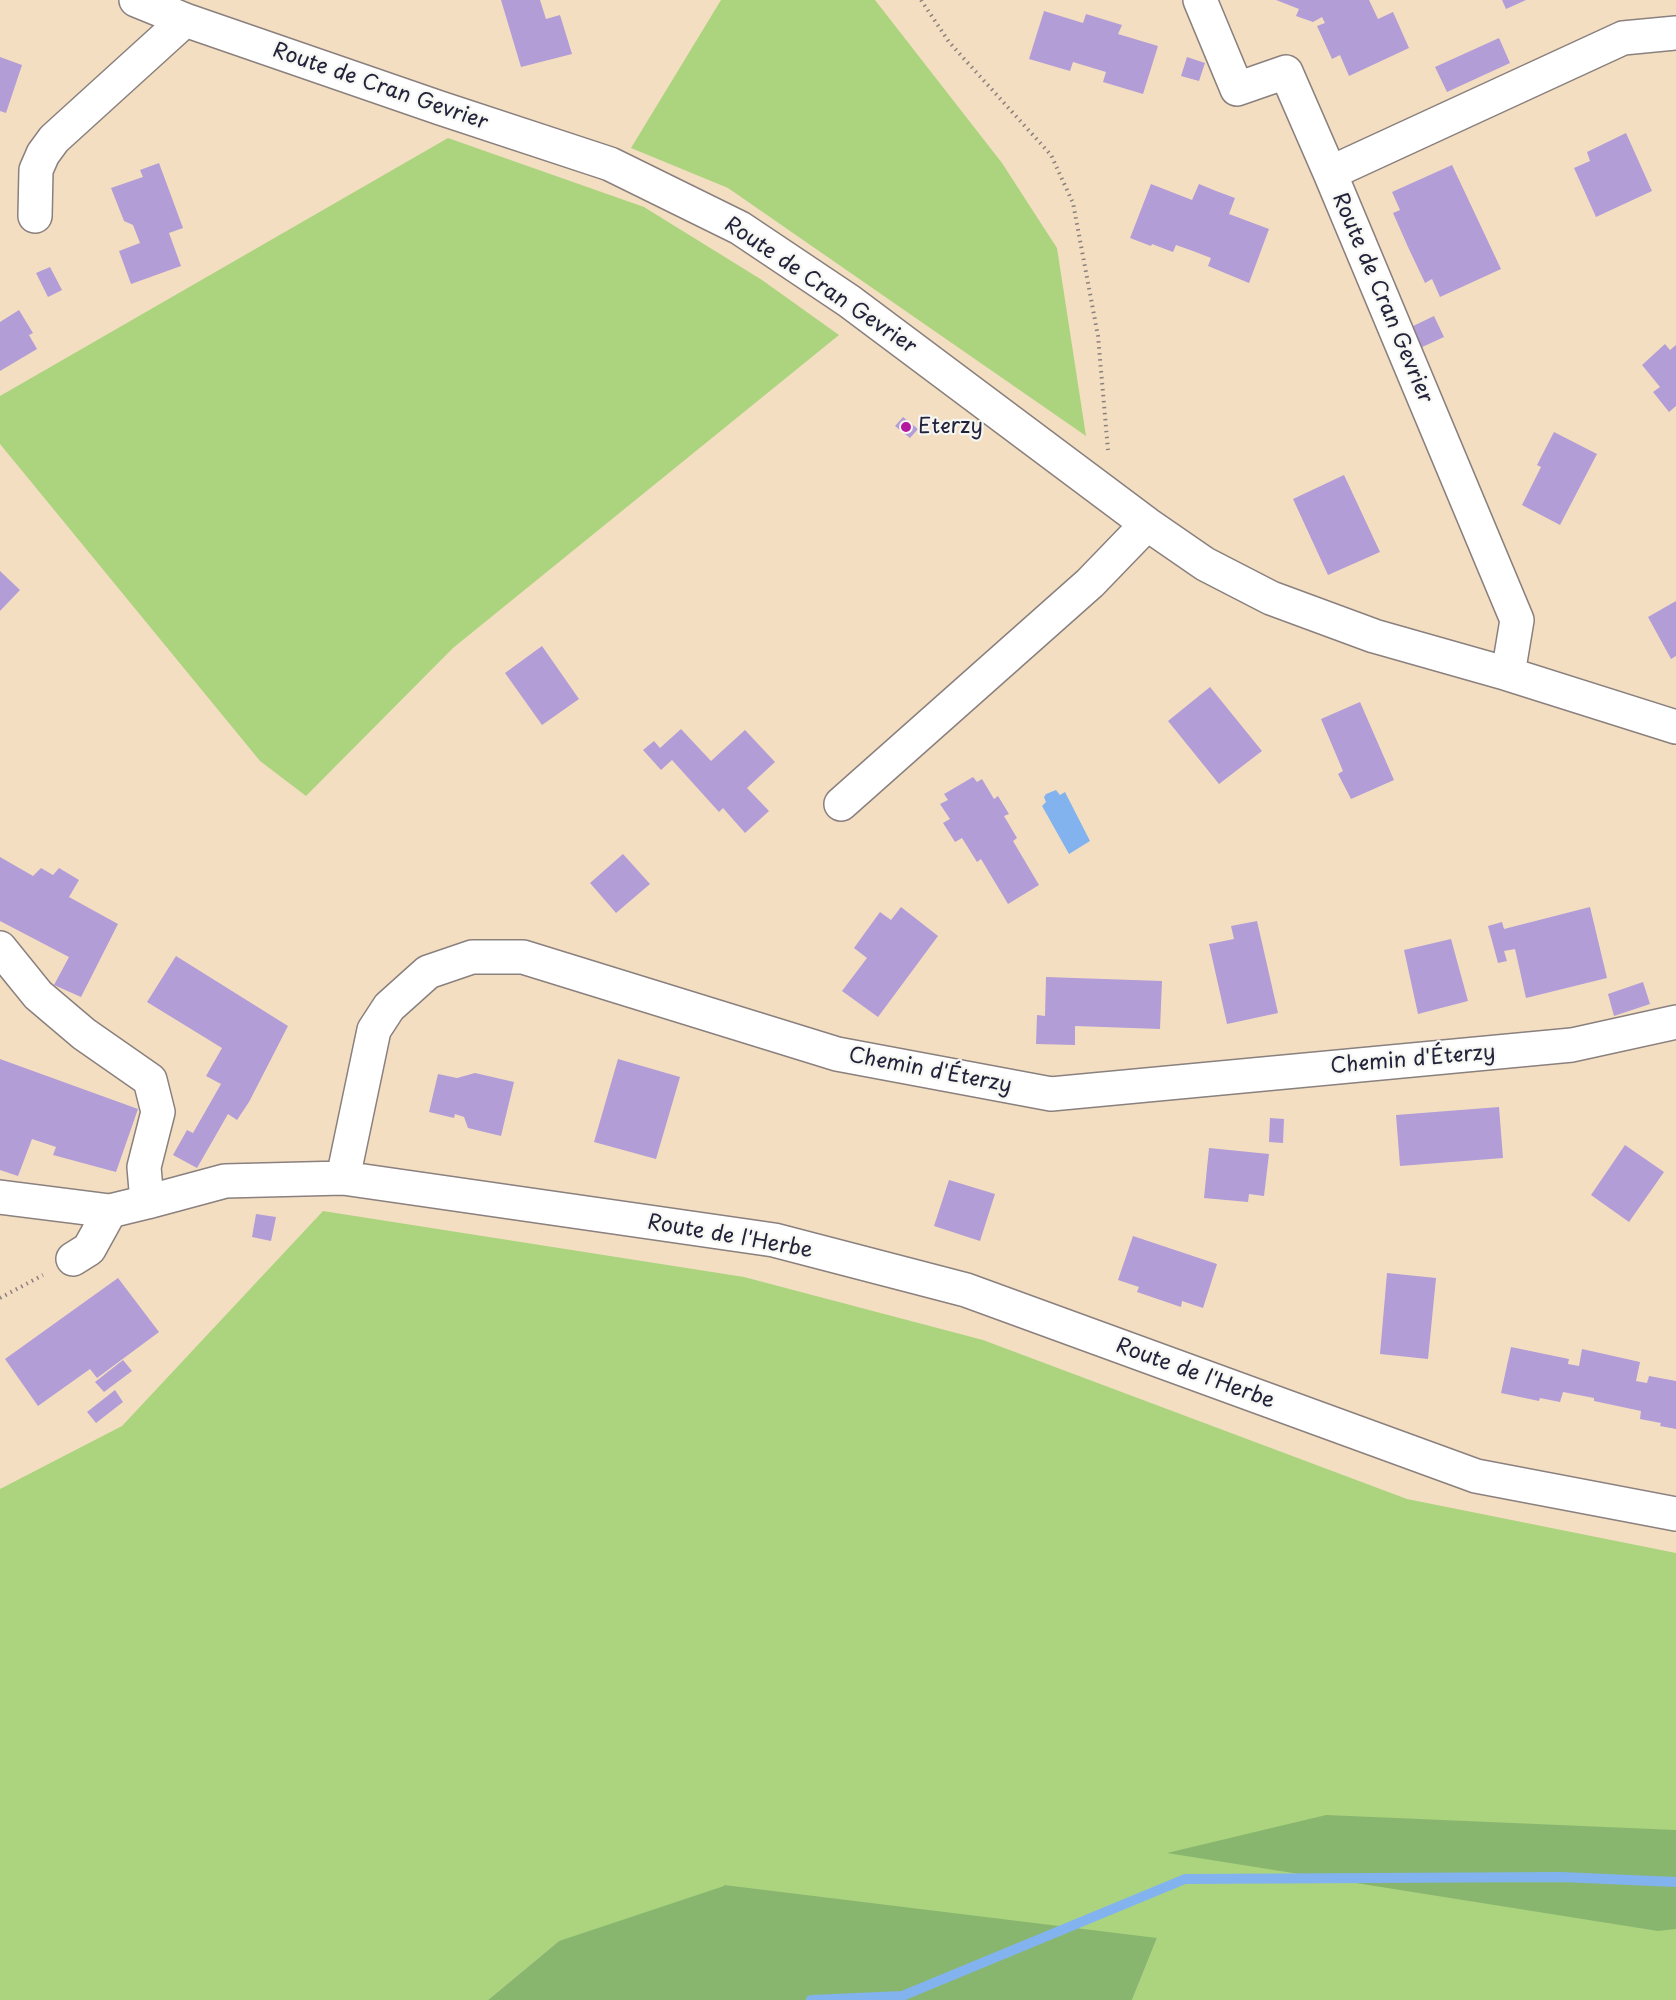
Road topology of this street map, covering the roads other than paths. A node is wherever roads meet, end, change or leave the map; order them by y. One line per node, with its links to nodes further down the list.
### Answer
1 (135, 0): 3 (street, Route de Cran Gevrier)
2 (1200, 0): 5 (street)
3 (185, 20): 6 (street); 7 (street, Route de Cran Gevrier)
4 (1676, 33): 5 (street, Route de Cran Gevrier)
5 (1330, 173): 8 (street, Route de Cran Gevrier)
6 (35, 216)
7 (1147, 524): 8 (street, Route de Cran Gevrier); 10 (street)
8 (1508, 674): 9 (street, Route de Cran Gevrier)
9 (1676, 727)
10 (841, 804)
11 (0, 948): 15 (street)
12 (1676, 1022): 13 (street, Chemin d'Éterzy)
13 (343, 1178): 15 (street, Route de l'Herbe); 18 (street, Route de l'Herbe)
14 (0, 1197): 16 (street)
15 (147, 1202): 16 (street, Route de l'Herbe)
16 (110, 1211): 17 (street)
17 (73, 1259)
18 (1676, 1514)

